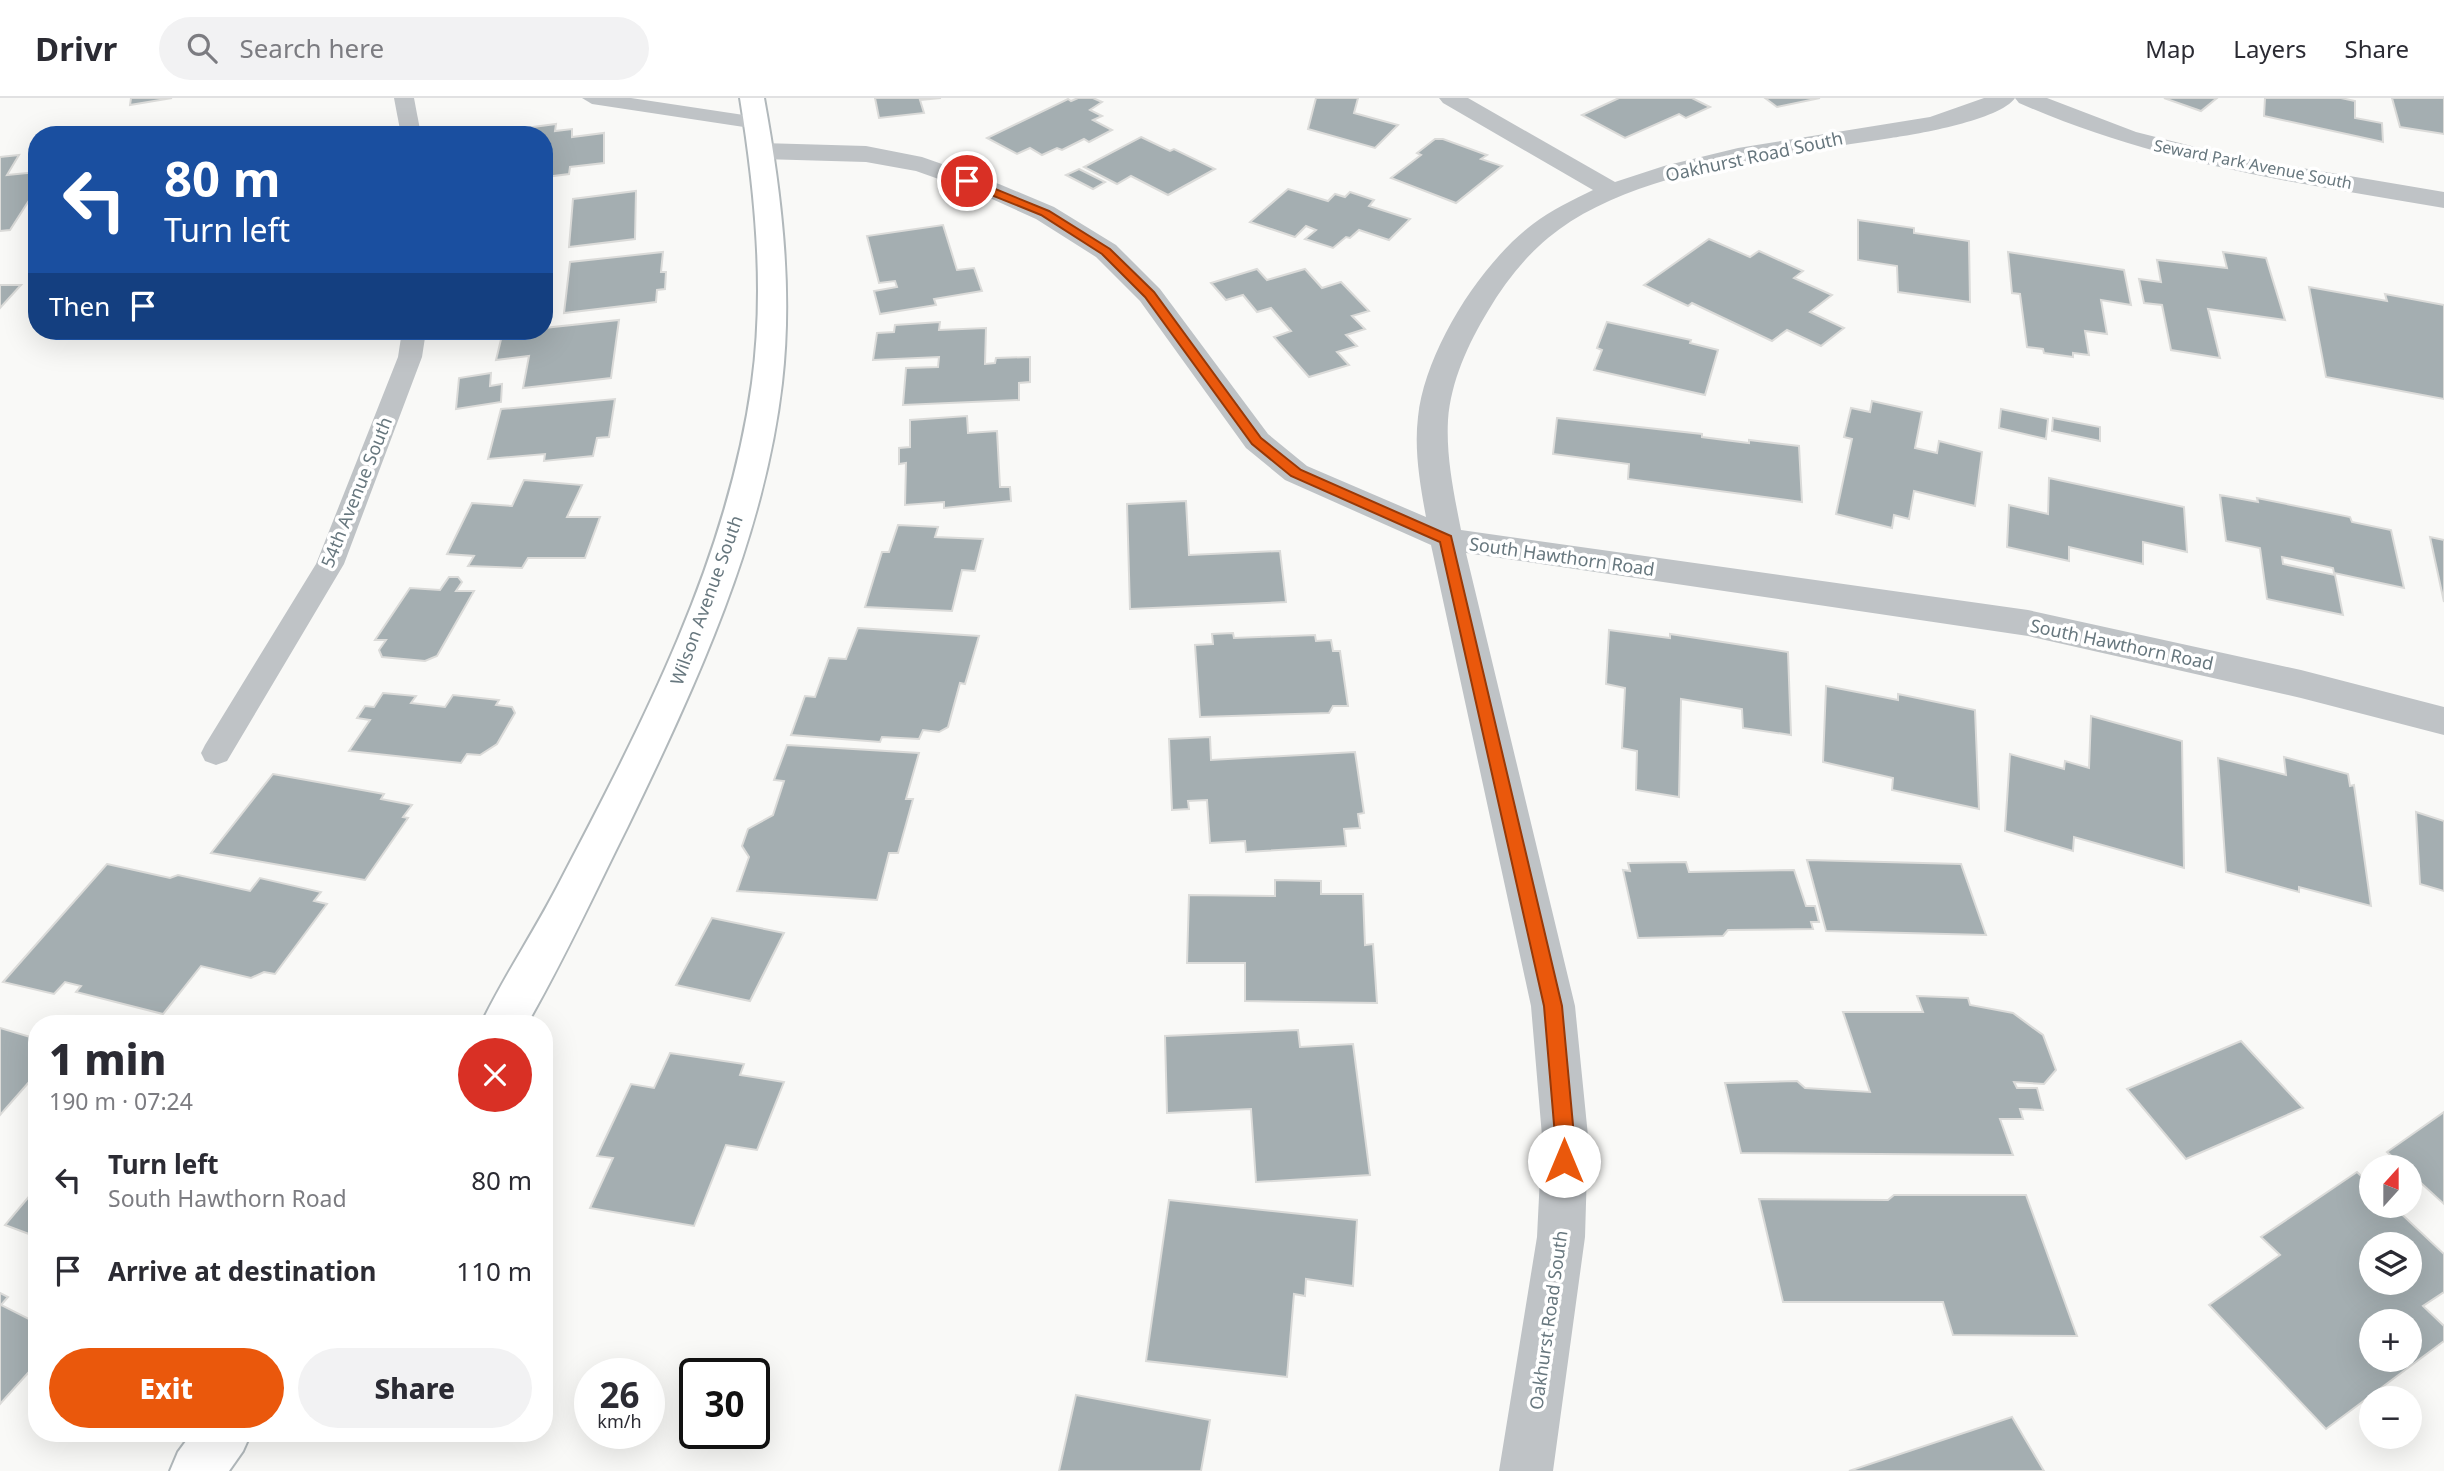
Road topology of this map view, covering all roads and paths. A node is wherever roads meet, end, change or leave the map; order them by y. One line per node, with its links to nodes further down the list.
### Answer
1 (404, 98): 7 (lane)
2 (592, 98): 6 (lane)
3 (1451, 98): 8 (street)
4 (2003, 98): 8 (street, Oakhurst Road South)
5 (2027, 98): 9 (street, Seward Park Avenue South)
6 (757, 124): 11 (street, South Hawthorn Road); 14 (main road, Wilson Avenue South)
7 (409, 126)
8 (1614, 191): 11 (street, Oakhurst Road South)
9 (2444, 200)
10 (413, 340): 13 (lane, 54th Avenue South)
11 (1446, 539): 12 (street, South Hawthorn Road); 17 (street, Oakhurst Road South)
12 (2444, 721)
13 (216, 754)
14 (509, 1015)
15 (218, 1442): 16 (main road)
16 (197, 1471)
17 (1526, 1471)

